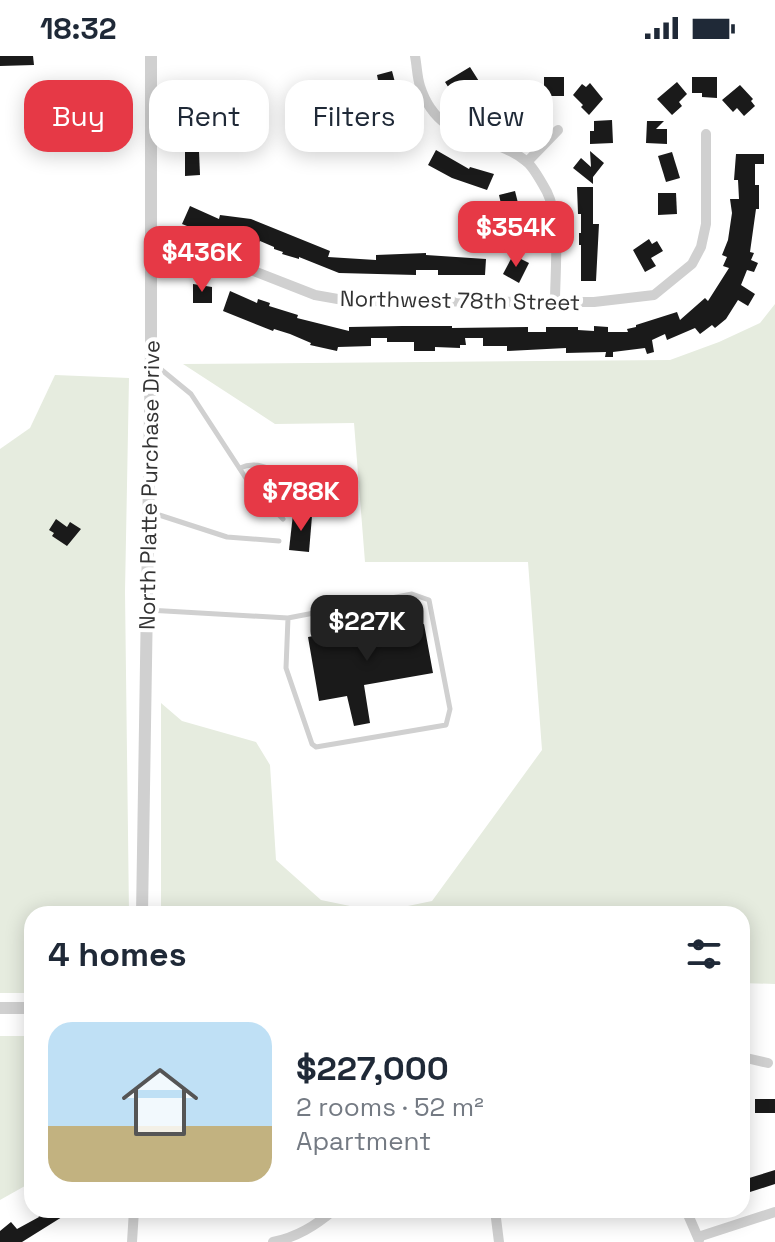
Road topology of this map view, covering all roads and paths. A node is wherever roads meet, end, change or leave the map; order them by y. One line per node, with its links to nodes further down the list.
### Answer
1 (151, 56): 6 (street, North Platte Purchase Drive)
2 (415, 56): 5 (street)
3 (558, 130): 5 (street)
4 (706, 134): 7 (street, Northwest 78th Street)
5 (527, 162): 7 (street)
6 (152, 257): 7 (street, Northwest 78th Street); 8 (street, North Platte Purchase Drive)
7 (555, 302)
8 (151, 362): 9 (lane); 11 (street, North Platte Purchase Drive)
9 (240, 468): 10 (lane); 12 (lane)
10 (301, 492)
11 (149, 511): 13 (lane); 14 (street, North Platte Purchase Drive)
12 (283, 519)
13 (279, 541)
14 (147, 610): 15 (lane); 16 (street, North Platte Purchase Drive)
15 (288, 618): 15 (lane)
16 (142, 906)
17 (0, 1008): 18 (street)
18 (24, 1008)
19 (750, 1059): 20 (street)
20 (768, 1063)
21 (775, 1212): 26 (street)
22 (134, 1218): 27 (street)
23 (324, 1218): 28 (street)
24 (496, 1218): 29 (street)
25 (690, 1218): 26 (street)
26 (699, 1239)
27 (132, 1242)
28 (273, 1242)
29 (499, 1242)

